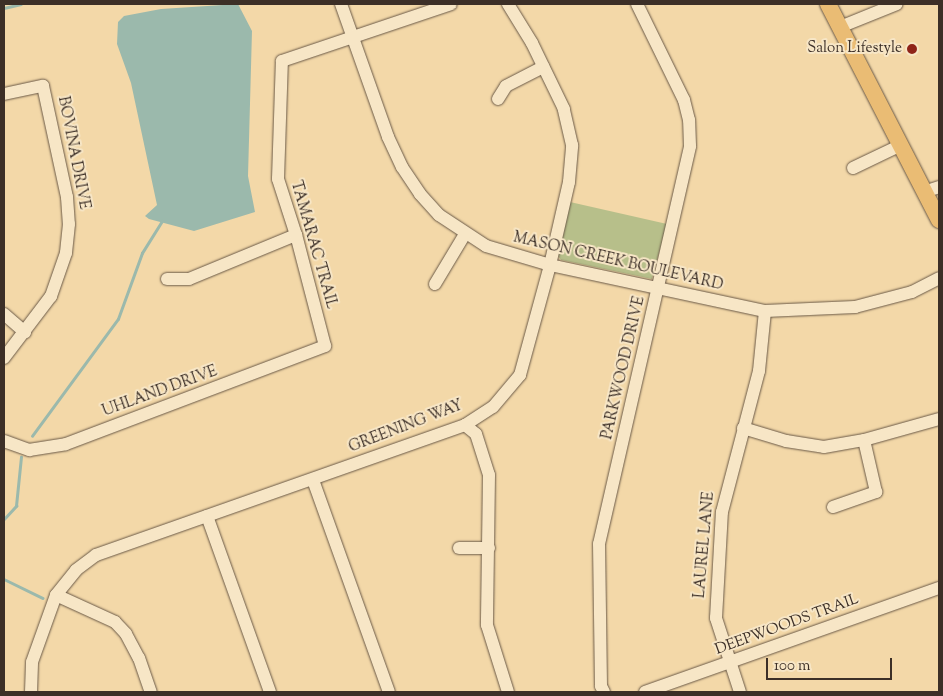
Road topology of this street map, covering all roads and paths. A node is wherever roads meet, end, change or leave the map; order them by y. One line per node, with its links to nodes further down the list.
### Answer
1 (342, 4): 8 (street, MASON CREEK BOULEVARD)
2 (451, 4): 8 (street, TAMARAC TRAIL)
3 (508, 4): 9 (street, GREENING WAY)
4 (637, 4): 22 (street, PARKWOOD DRIVE)
5 (828, 4): 7 (main road)
6 (897, 4): 7 (street)
7 (840, 27): 12 (main road)
8 (353, 36): 16 (street, MASON CREEK BOULEVARD); 17 (street, TAMARAC TRAIL)
9 (543, 67): 11 (street); 18 (street, GREENING WAY)
10 (4, 94): 25 (street, BOVINA DRIVE)
11 (498, 99)
12 (901, 145): 13 (street); 14 (main road)
13 (853, 168)
14 (932, 189): 15 (main road)
15 (939, 220)
16 (465, 234): 18 (street, MASON CREEK BOULEVARD); 21 (street)
17 (296, 235): 20 (street); 26 (street, TAMARAC TRAIL)
18 (550, 265): 22 (street, MASON CREEK BOULEVARD); 29 (street, GREENING WAY)
19 (939, 278): 23 (street, MASON CREEK BOULEVARD)
20 (167, 279)
21 (435, 284)
22 (659, 290): 23 (street, MASON CREEK BOULEVARD); 46 (street, PARKWOOD DRIVE)
23 (765, 311): 30 (street, LAUREL LANE)
24 (4, 314): 25 (street)
25 (25, 332): 27 (street, BOVINA DRIVE)
26 (324, 346): 32 (street, UHLAND DRIVE)
27 (4, 358)
28 (939, 419): 31 (street)
29 (465, 425): 33 (street, GREENING WAY); 37 (street)
30 (743, 428): 31 (street); 40 (street, LAUREL LANE)
31 (864, 440): 34 (street)
32 (4, 441)
33 (313, 480): 35 (street, GREENING WAY); 44 (street)
34 (833, 508)
35 (207, 516): 39 (street, GREENING WAY); 43 (street)
36 (459, 548): 37 (street)
37 (490, 548): 45 (street)
38 (939, 588): 40 (street, DEEPWOODS TRAIL)
39 (56, 595): 41 (street, GREENING WAY); 42 (street)
40 (730, 662): 47 (street, DEEPWOODS TRAIL); 48 (street, LAUREL LANE)
41 (32, 692)
42 (151, 692)
43 (270, 692)
44 (389, 692)
45 (508, 692)
46 (604, 692)
47 (645, 692)
48 (740, 692)

